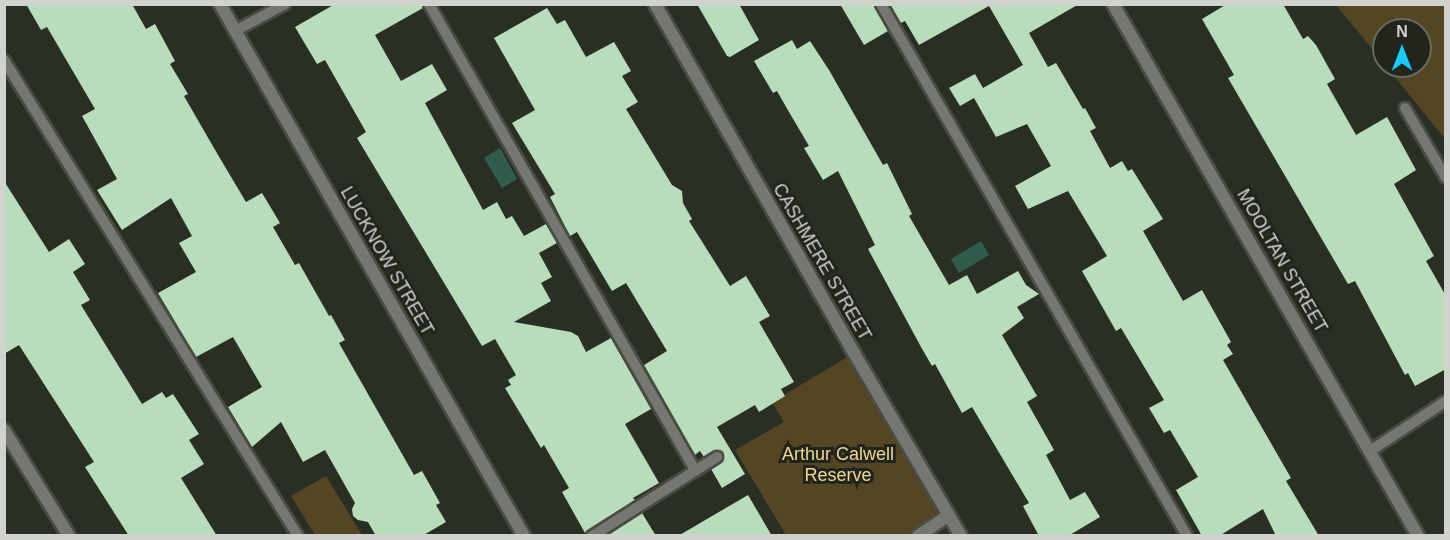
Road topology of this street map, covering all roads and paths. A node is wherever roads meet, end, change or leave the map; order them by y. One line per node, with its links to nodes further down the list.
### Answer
1 (220, 4): 7 (street, LUCKNOW STREET)
2 (285, 4): 7 (lane)
3 (429, 4): 15 (lane)
4 (655, 4): 16 (street, CASHMERE STREET)
5 (881, 4): 23 (lane)
6 (1113, 4): 13 (street, MOOLTAN STREET)
7 (235, 32): 19 (street, LUCKNOW STREET)
8 (4, 60): 18 (lane)
9 (1405, 108): 10 (lane)
10 (1446, 177)
11 (1446, 401): 13 (lane)
12 (4, 430): 17 (street)
13 (1370, 451): 24 (street, MOOLTAN STREET)
14 (717, 457): 15 (lane)
15 (695, 470): 20 (lane)
16 (949, 515): 21 (street); 22 (street, CASHMERE STREET)
17 (69, 536)
18 (298, 536)
19 (524, 536)
20 (592, 536)
21 (918, 536)
22 (962, 536)
23 (1187, 536)
24 (1418, 536)

